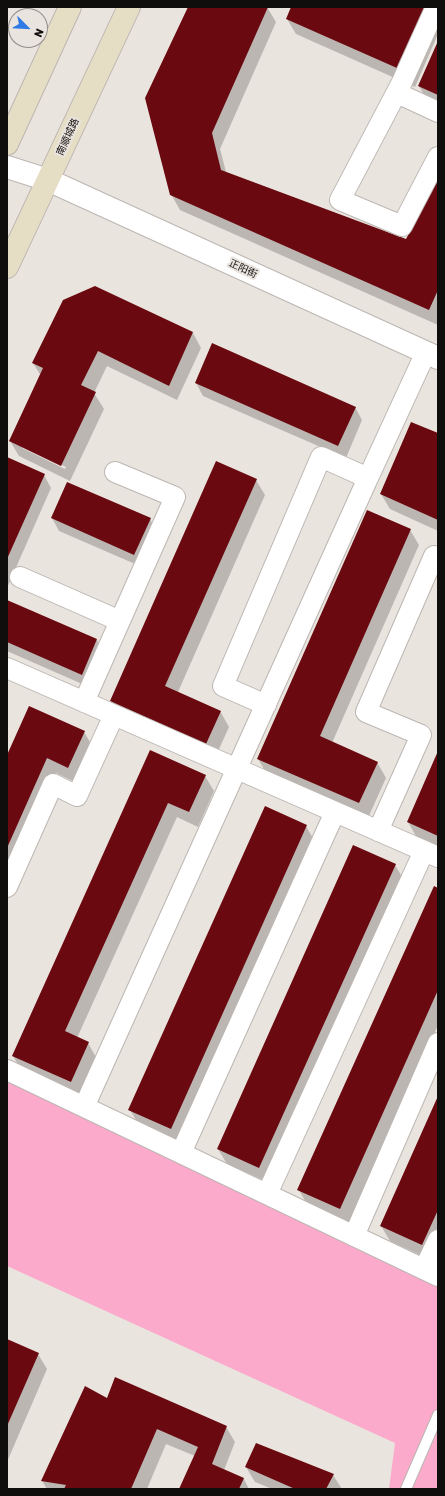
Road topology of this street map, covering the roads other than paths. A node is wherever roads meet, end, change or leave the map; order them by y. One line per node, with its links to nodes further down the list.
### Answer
1 (70, 7): 6 (main road)
2 (129, 7): 9 (main road, 南顺城路)
3 (436, 7): 4 (street)
4 (401, 84): 5 (street); 7 (street)
5 (438, 112)
6 (7, 144)
7 (438, 157)
8 (7, 166): 9 (street, 正阳街)
9 (48, 180): 10 (main road, 南顺城路); 11 (street, 正阳街)
10 (7, 267)
11 (432, 355): 13 (street)
12 (115, 472): 16 (street)
13 (368, 478): 19 (street); 19 (street)
14 (434, 556): 23 (street)
15 (20, 577): 16 (street)
16 (120, 621): 18 (street)
17 (7, 668): 18 (street)
18 (84, 702): 20 (street)
19 (266, 705): 21 (street)
20 (114, 715): 21 (street); 25 (street)
21 (236, 769): 22 (street); 28 (street)
22 (335, 812): 23 (street); 29 (street)
23 (378, 831): 24 (street)
24 (431, 854): 30 (street)
25 (7, 887)
26 (438, 1043): 31 (street)
27 (7, 1070): 28 (street)
28 (84, 1107): 29 (street)
29 (181, 1153): 30 (street)
30 (267, 1194): 31 (street)
31 (354, 1236): 33 (street)
32 (438, 1240): 33 (street)
33 (431, 1273)
34 (438, 1415): 35 (lane)
35 (406, 1489)

